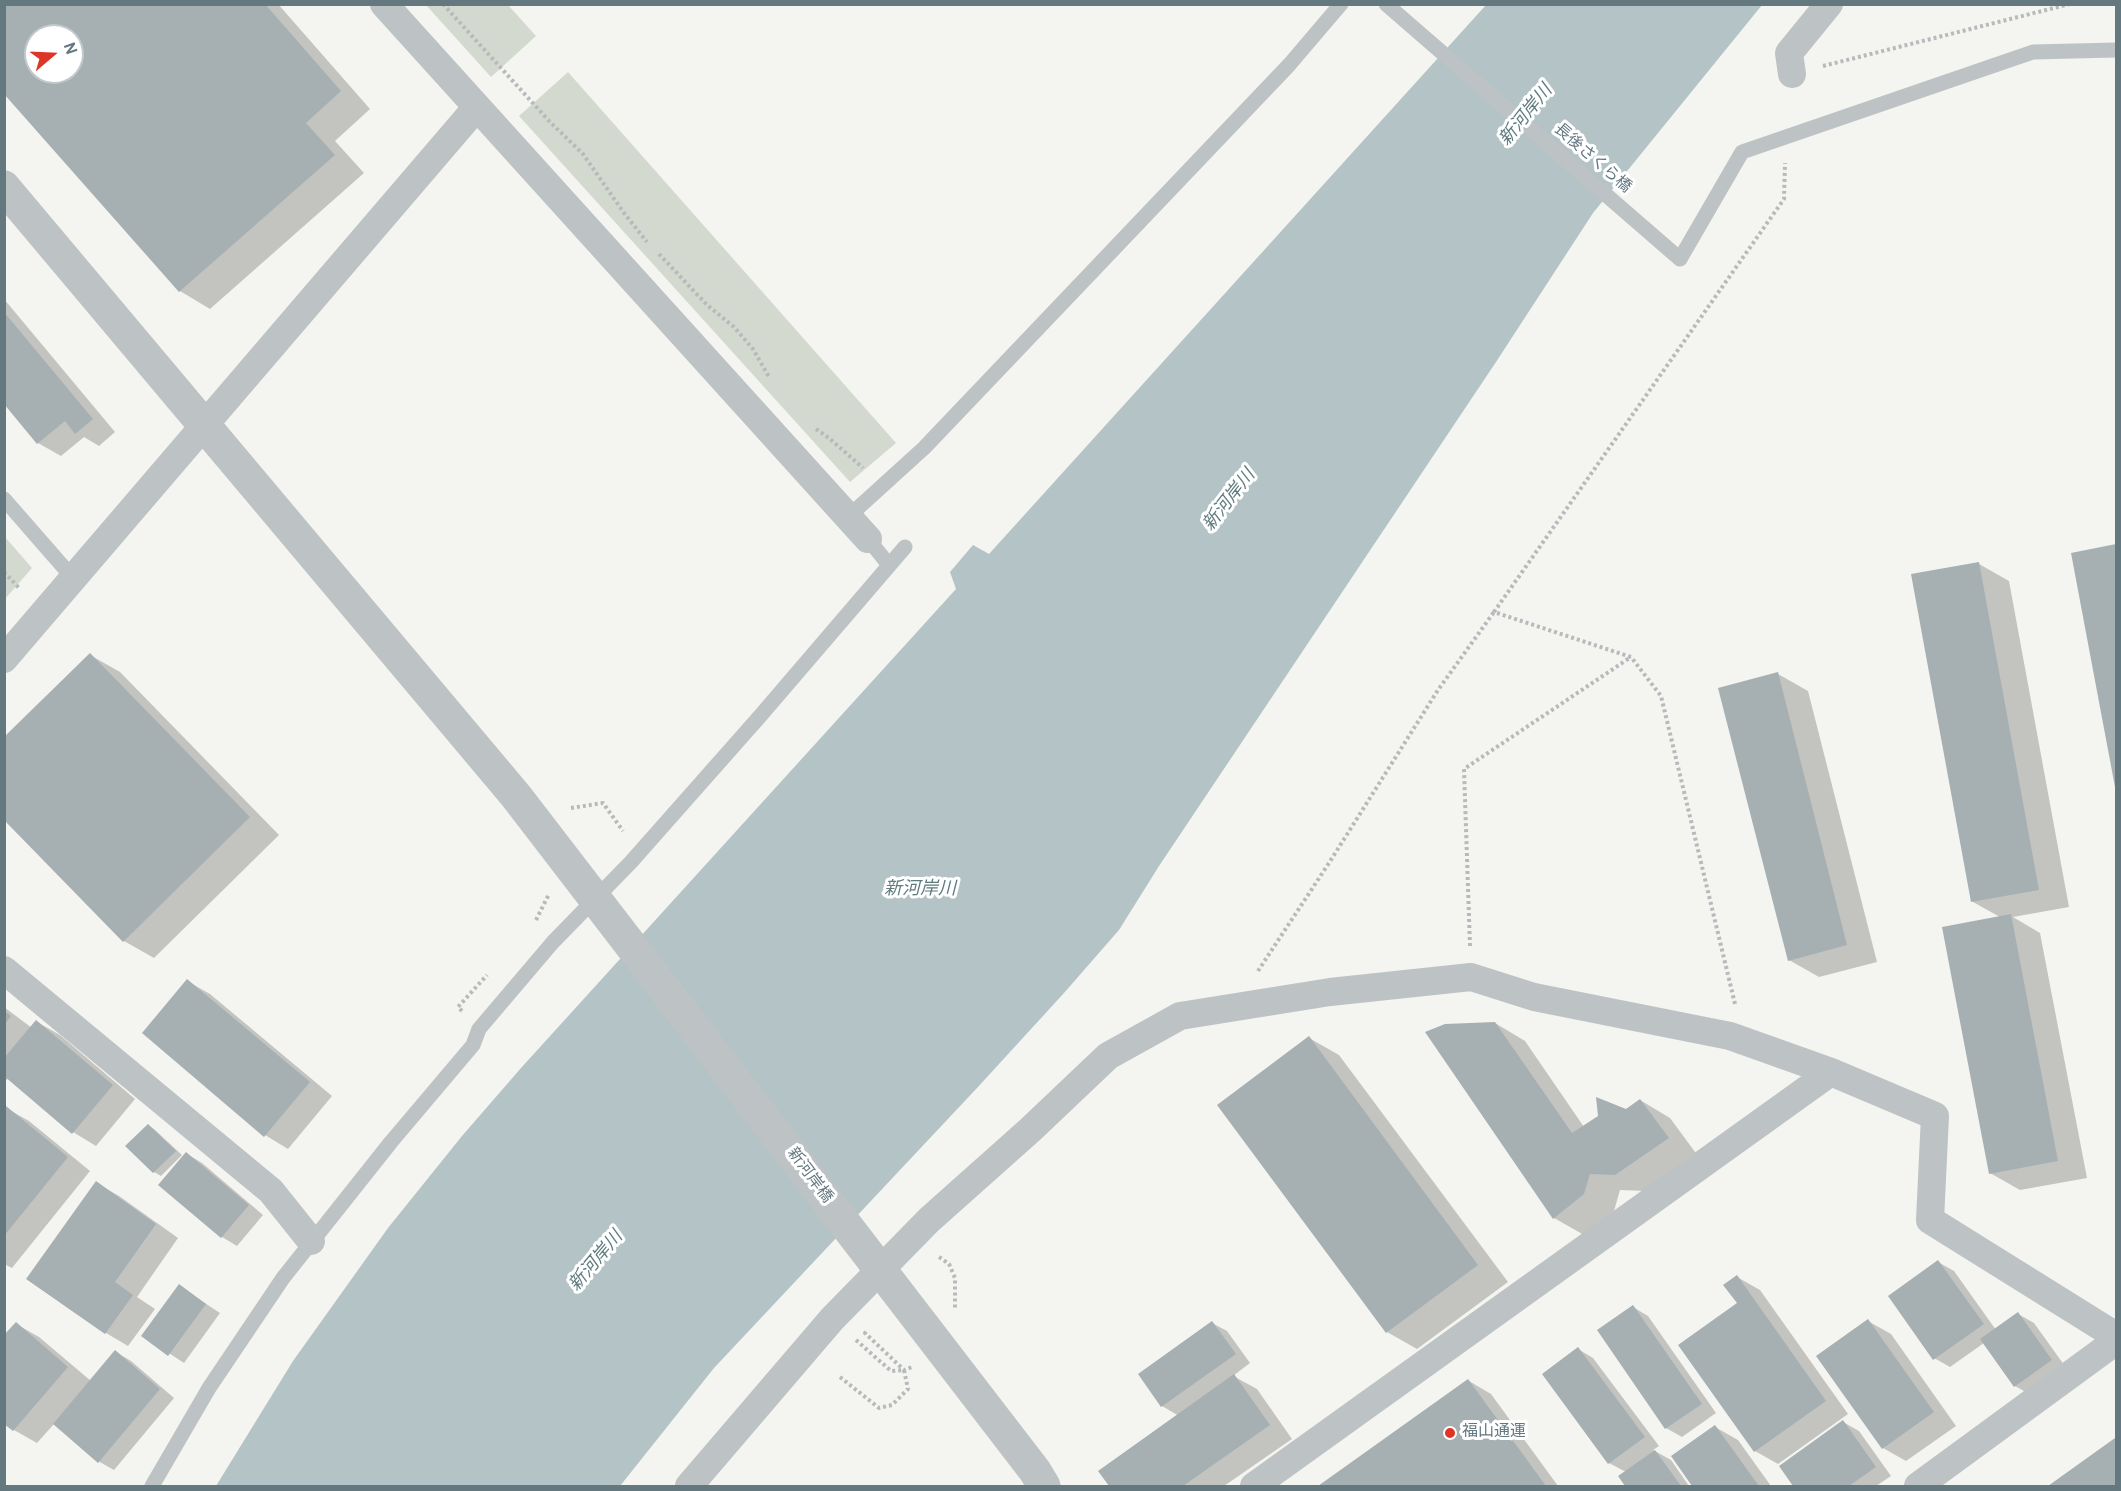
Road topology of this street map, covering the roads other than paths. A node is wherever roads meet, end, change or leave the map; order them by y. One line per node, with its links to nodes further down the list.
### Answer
1 (384, 4): 7 (street)
2 (1341, 4): 11 (lane)
3 (1386, 4): 5 (lane, 長後さくら橋)
4 (1828, 4): 6 (street)
5 (2116, 50)
6 (1792, 74)
7 (476, 108): 9 (street); 11 (street)
8 (4, 187): 9 (street, 新河岸橋)
9 (204, 424): 15 (street); 22 (street, 新河岸橋)
10 (4, 499): 15 (lane)
11 (848, 517): 12 (street)
12 (868, 539): 14 (lane)
13 (905, 547): 14 (lane)
14 (889, 565): 19 (lane)
15 (73, 578): 16 (street)
16 (4, 659)
17 (4, 970): 19 (street)
18 (1831, 1071): 20 (street); 24 (street); 25 (street)
19 (310, 1241): 23 (lane)
20 (2116, 1336)
21 (2116, 1341): 26 (street)
22 (1039, 1479)
23 (152, 1486)
24 (689, 1486)
25 (1254, 1486)
26 (1918, 1486)

